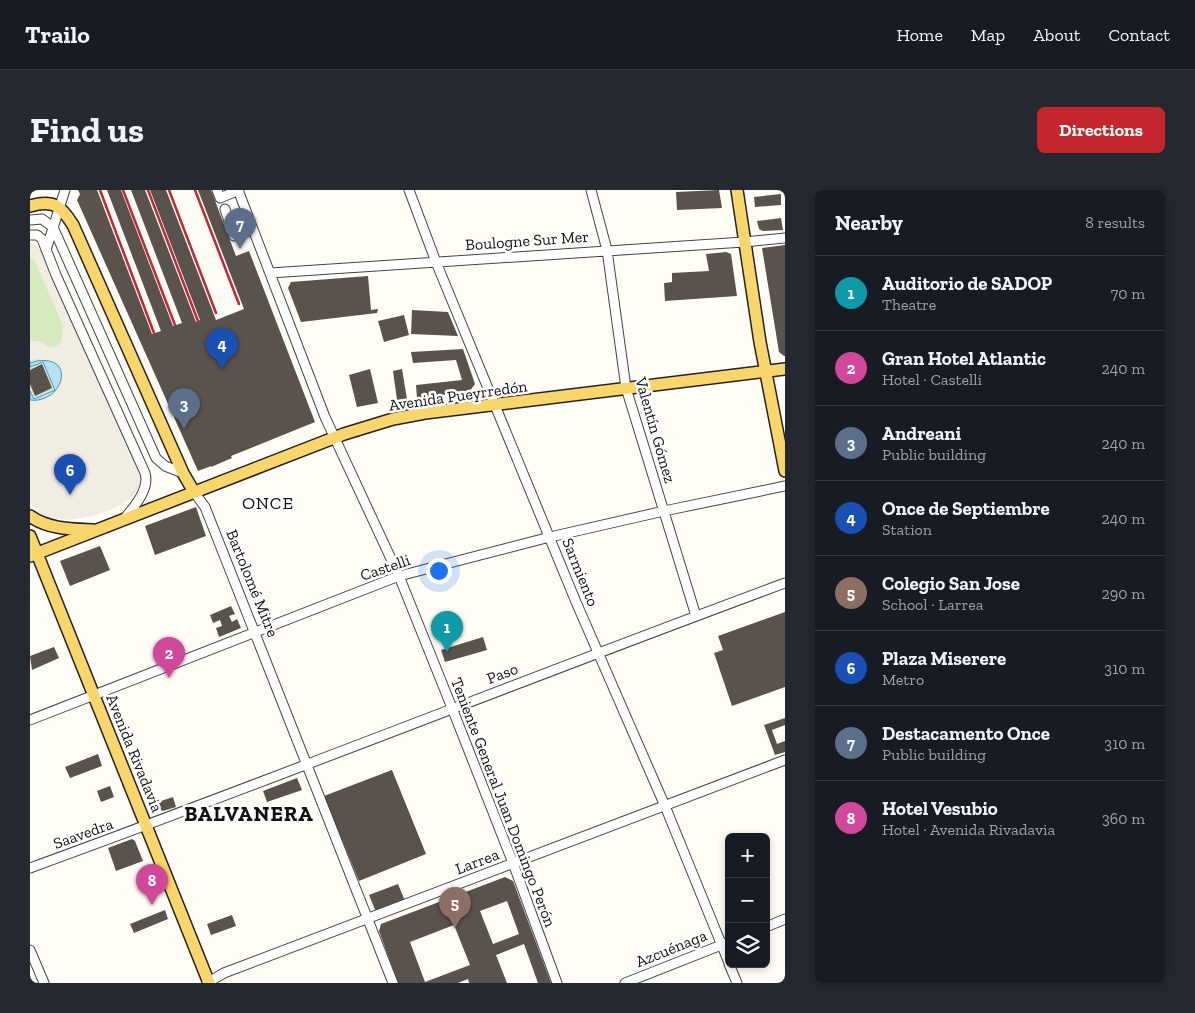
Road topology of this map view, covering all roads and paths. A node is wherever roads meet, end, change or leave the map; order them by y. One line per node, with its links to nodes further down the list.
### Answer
1 (217, 190): 2 (street)
2 (238, 190): 12 (street, Teniente General Juan Domingo Perón)
3 (410, 190): 18 (street, Sarmiento)
4 (591, 190): 17 (street, Valentín Gómez)
5 (737, 190): 15 (main road)
6 (62, 192): 8 (street)
7 (30, 206): 8 (main road)
8 (60, 207): 11 (street); 26 (main road, Bartolomé Mitre)
9 (224, 209): 12 (street)
10 (30, 220): 11 (street)
11 (53, 227): 16 (street); 26 (street)
12 (253, 229): 19 (street, Teniente General Juan Domingo Perón)
13 (30, 235): 16 (street)
14 (785, 238): 15 (street, Boulogne Sur Mer)
15 (744, 242): 17 (street, Boulogne Sur Mer); 21 (main road)
16 (46, 250): 31 (street)
17 (607, 250): 18 (street, Boulogne Sur Mer); 22 (street, Valentín Gómez)
18 (436, 262): 19 (street, Boulogne Sur Mer); 23 (street, Sarmiento)
19 (270, 273): 24 (street, Teniente General Juan Domingo Perón)
20 (785, 369): 21 (main road, Avenida Pueyrredón)
21 (765, 371): 22 (main road, Avenida Pueyrredón); 25 (main road)
22 (626, 388): 23 (main road, Avenida Pueyrredón); 29 (street, Valentín Gómez)
23 (495, 406): 24 (main road, Avenida Pueyrredón); 34 (street, Sarmiento)
24 (335, 437): 28 (main road, Avenida Pueyrredón); 36 (street, Teniente General Juan Domingo Perón)
25 (785, 471)
26 (183, 473): 28 (main road, Bartolomé Mitre)
27 (785, 486): 29 (street, Castelli)
28 (194, 492): 31 (main road, Avenida Pueyrredón); 39 (street, Bartolomé Mitre)
29 (664, 511): 34 (street, Castelli); 38 (street, Valentín Gómez)
30 (30, 516): 32 (main road)
31 (122, 521): 32 (main road, Avenida Pueyrredón)
32 (99, 530): 35 (main road, Avenida Pueyrredón)
33 (30, 536): 35 (main road, Avenida Rivadavia)
34 (550, 537): 36 (street, Castelli); 40 (street, Sarmiento)
35 (34, 555): 41 (main road, Avenida Rivadavia)
36 (398, 576): 39 (street, Castelli); 42 (street, Teniente General Juan Domingo Perón)
37 (785, 583): 38 (street, Paso)
38 (696, 616): 40 (street, Paso)
39 (255, 632): 41 (street, Castelli); 45 (street, Bartolomé Mitre)
40 (598, 653): 42 (street, Paso); 46 (street, Sarmiento)
41 (94, 694): 43 (street, Castelli); 47 (main road, Avenida Rivadavia)
42 (452, 708): 45 (street, Paso); 48 (street, Teniente General Juan Domingo Perón)
43 (30, 720)
44 (785, 760): 46 (street, Larrea)
45 (307, 764): 47 (street, Paso); 50 (street, Bartolomé Mitre)
46 (665, 806): 48 (street, Larrea); 53 (street, Sarmiento)
47 (147, 825): 49 (street, Saavedra); 57 (main road, Avenida Rivadavia)
48 (514, 863): 50 (street, Larrea); 59 (street, Teniente General Juan Domingo Perón)
49 (30, 868)
50 (368, 919): 57 (street, Larrea); 58 (street, Bartolomé Mitre)
51 (785, 919): 52 (street)
52 (770, 925)
53 (725, 943): 60 (street, Azcuénaga)
54 (30, 950): 56 (street)
55 (731, 968): 61 (street, Sarmiento)
56 (44, 983)
57 (208, 983)
58 (393, 983)
59 (557, 983)
60 (625, 983)
61 (737, 983)

